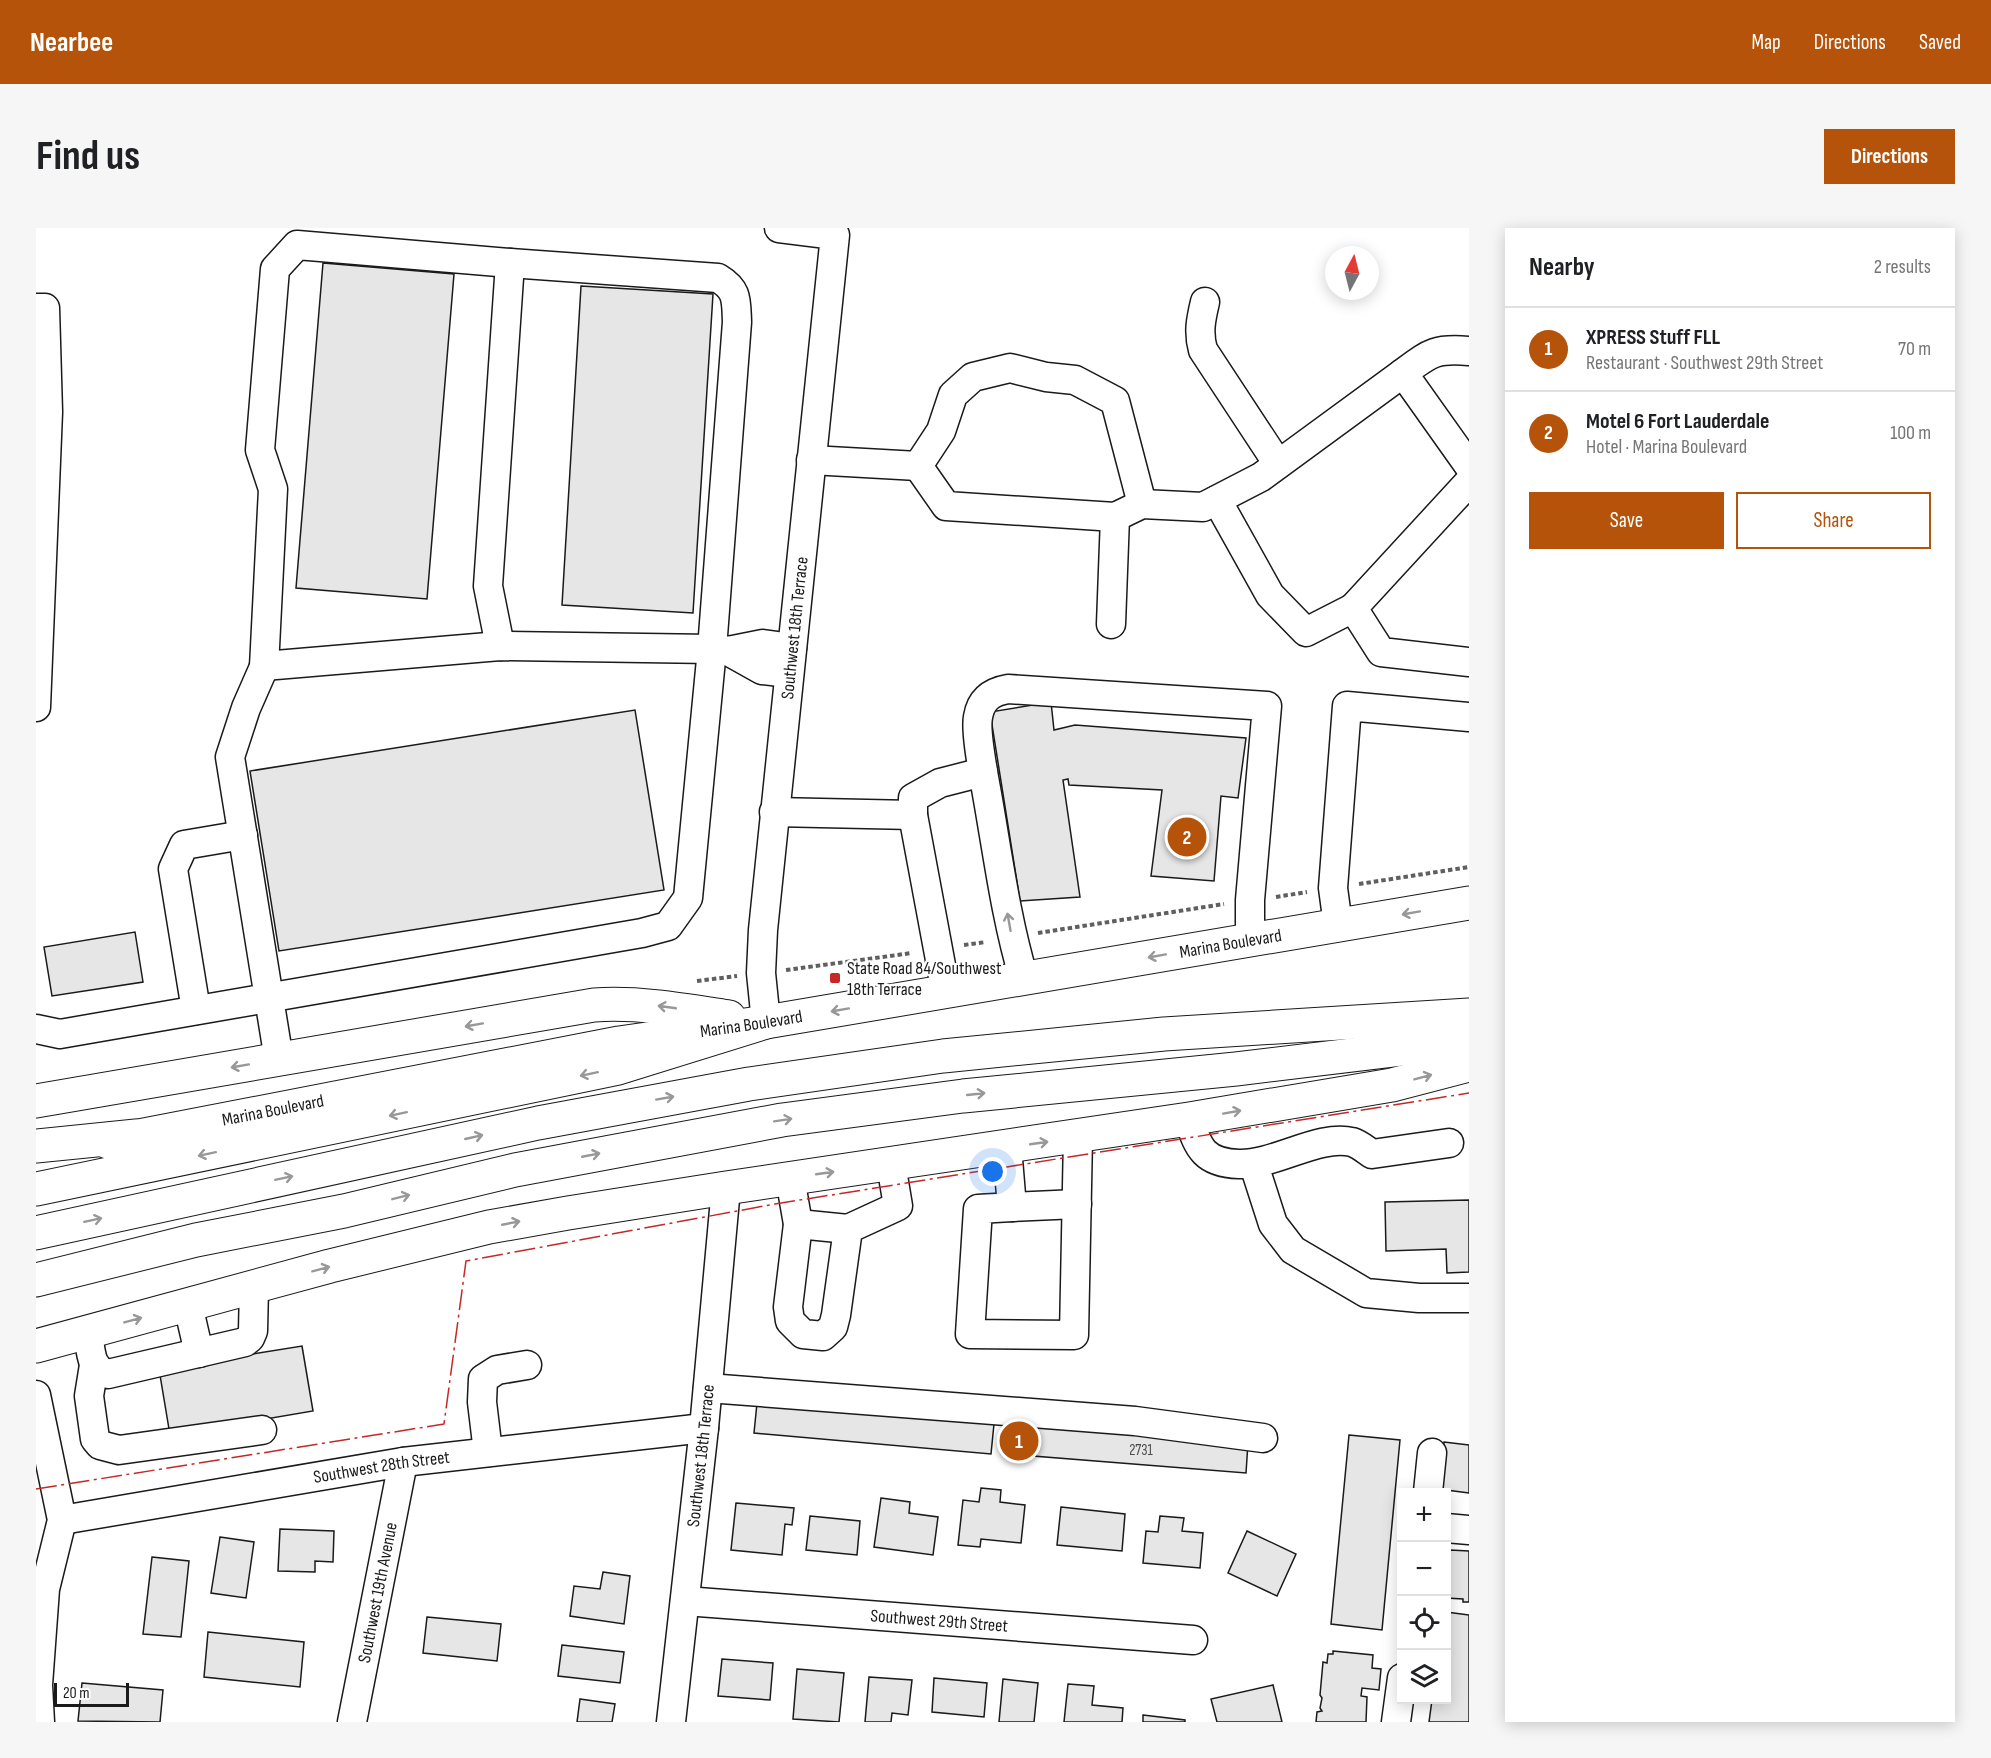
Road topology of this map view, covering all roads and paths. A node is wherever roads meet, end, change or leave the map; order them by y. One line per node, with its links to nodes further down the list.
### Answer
1 (779, 228): 7 (street, Southwest 18th Terrace)
2 (510, 264): 19 (street); 20 (street); 23 (street)
3 (1205, 302): 8 (street)
4 (36, 308): 24 (street)
5 (1469, 351): 6 (street)
6 (1403, 373): 8 (street); 10 (street)
7 (811, 460): 9 (street); 21 (street, Southwest 18th Terrace)
8 (1278, 464): 12 (street)
9 (918, 465): 13 (street); 16 (street)
10 (1469, 466)
11 (1469, 482): 14 (street)
12 (1217, 500): 13 (street); 17 (street)
13 (1142, 504): 16 (street)
14 (1441, 512): 15 (street); 17 (street)
15 (1469, 516)
16 (1115, 517): 18 (street)
17 (1353, 608): 22 (street)
18 (1111, 624)
19 (500, 646): 20 (street); 23 (street)
20 (721, 650): 21 (street); 35 (street)
21 (790, 660): 27 (street, Southwest 18th Terrace)
22 (1469, 662)
23 (264, 666): 29 (street)
24 (36, 706)
25 (1469, 717): 31 (street)
26 (983, 772): 28 (street); 32 (street); 33 (street, one-way to 26)
27 (774, 812): 28 (street); 38 (street, Southwest 18th Terrace)
28 (913, 815): 34 (street)
29 (243, 835): 35 (street); 36 (street)
30 (1469, 903): 31 (main road, Marina Boulevard, one-way to 31)
31 (1338, 926): 32 (main road, Marina Boulevard)
32 (1250, 940): 33 (main road, Marina Boulevard, one-way to 33)
33 (1024, 979): 34 (main road, Marina Boulevard)
34 (946, 992): 38 (main road, Marina Boulevard, one-way to 38)
35 (269, 998): 36 (street); 41 (street)
36 (196, 1010): 39 (street)
37 (1469, 1015): 60 (main road, one-way to 37)
38 (766, 1022): 41 (main road, one-way to 41); 45 (main road, Marina Boulevard); 55 (main road, one-way to 55)
39 (36, 1029)
40 (1469, 1041): 61 (main road, one-way to 40)
41 (279, 1060): 43 (main road, one-way to 43)
42 (1469, 1065): 44 (main road, one-way to 42)
43 (36, 1101)
44 (1189, 1119): 46 (main road); 52 (street)
45 (136, 1136): 48 (main road); 50 (main road, Marina Boulevard)
46 (1078, 1137): 49 (main road, one-way to 46); 56 (street)
47 (1449, 1143): 52 (street)
48 (36, 1146)
49 (1007, 1147): 51 (main road); 57 (street)
50 (36, 1158)
51 (891, 1164): 53 (main road, one-way to 51); 59 (street)
52 (1254, 1165): 64 (street)
53 (790, 1178): 54 (main road); 58 (street)
54 (726, 1188): 63 (main road, one-way to 54); 72 (street, Southwest 18th Terrace)
55 (36, 1189)
56 (1077, 1204): 57 (street); 57 (street)
57 (1012, 1207)
58 (798, 1224): 59 (street); 59 (street)
59 (848, 1229)
60 (36, 1233)
61 (195, 1249): 62 (main road); 65 (main road)
62 (36, 1280)
63 (254, 1287): 66 (main road); 69 (street)
64 (1469, 1298)
65 (36, 1301)
66 (188, 1305): 67 (main road, one-way to 66); 69 (street)
67 (87, 1332): 68 (main road); 70 (street)
68 (36, 1346)
69 (200, 1353): 70 (street)
70 (94, 1365): 75 (street)
71 (527, 1365): 77 (street)
72 (708, 1388): 74 (street, Southwest 18th Terrace); 76 (street)
73 (36, 1395): 81 (street)
74 (704, 1428): 77 (street, Southwest 28th Street); 84 (street, Southwest 18th Terrace)
75 (262, 1430)
76 (1263, 1438)
77 (488, 1452): 79 (street, Southwest 28th Street)
78 (1432, 1453): 80 (street)
79 (403, 1462): 81 (street, Southwest 28th Street); 88 (street, Southwest 19th Avenue)
80 (1428, 1488)
81 (62, 1520): 87 (street)
82 (1451, 1528): 83 (street)
83 (1469, 1530)
84 (686, 1601): 85 (street, Southwest 29th Street); 89 (street, Southwest 18th Terrace)
85 (1193, 1640)
86 (1398, 1704): 90 (street)
87 (40, 1722)
88 (352, 1722)
89 (671, 1722)
90 (1396, 1722)

